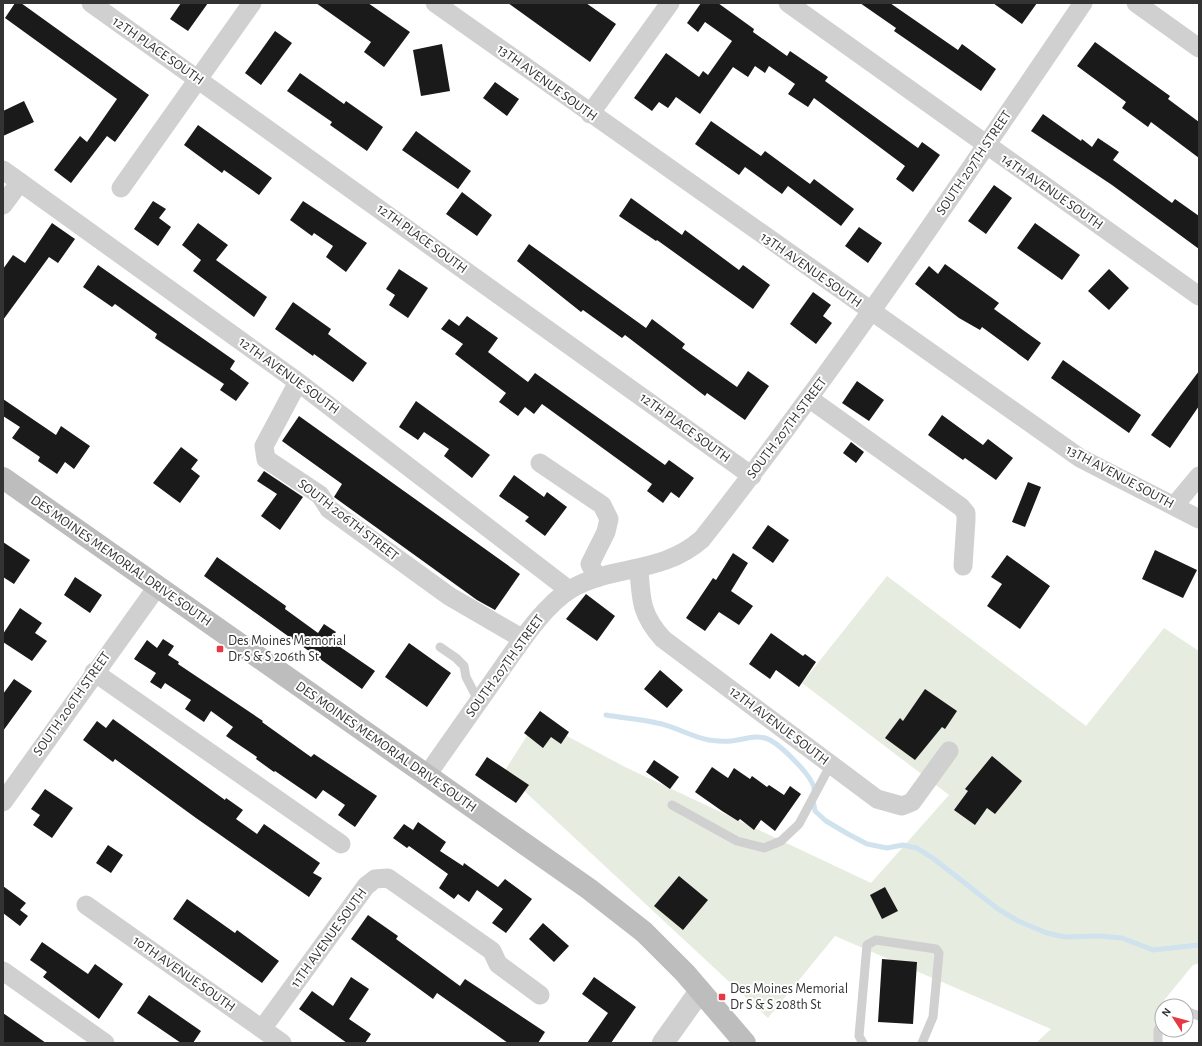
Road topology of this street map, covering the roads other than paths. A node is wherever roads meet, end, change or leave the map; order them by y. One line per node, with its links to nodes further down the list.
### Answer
1 (91, 3): 9 (street, 12TH PLACE SOUTH)
2 (252, 3): 9 (street)
3 (435, 3): 10 (street, 13TH AVENUE SOUTH)
4 (670, 3): 10 (street)
5 (788, 3): 11 (street, 14TH AVENUE SOUTH)
6 (1084, 3): 11 (street, SOUTH 207TH STREET)
7 (1136, 3): 8 (street)
8 (1199, 48)
9 (197, 78): 14 (street); 21 (street, 12TH PLACE SOUTH)
10 (590, 114): 17 (street, 13TH AVENUE SOUTH)
11 (986, 145): 16 (street, 14TH AVENUE SOUTH); 17 (street, SOUTH 207TH STREET)
12 (3, 170): 13 (street, 12TH AVENUE SOUTH)
13 (20, 182): 15 (street); 18 (street, 12TH AVENUE SOUTH)
14 (120, 188)
15 (3, 205)
16 (1199, 296)
17 (871, 312): 19 (street, SOUTH 207TH STREET); 24 (street, 13TH AVENUE SOUTH)
18 (298, 382): 30 (street, 12TH AVENUE SOUTH); 31 (street, SOUTH 206TH STREET)
19 (810, 399): 21 (street, SOUTH 207TH STREET); 26 (street)
20 (540, 463): 28 (street)
21 (752, 476): 27 (street, SOUTH 207TH STREET)
22 (1199, 476): 24 (street)
23 (3, 478): 29 (main road, DES MOINES MEMORIAL DRIVE SOUTH)
24 (1174, 506): 25 (street, 13TH AVENUE SOUTH)
25 (1199, 520)
26 (963, 566)
27 (639, 569): 28 (street, SOUTH 207TH STREET); 36 (street, 12TH AVENUE SOUTH)
28 (597, 578): 30 (street, SOUTH 207TH STREET)
29 (156, 587): 33 (street, SOUTH 206TH STREET); 37 (main road, DES MOINES MEMORIAL DRIVE SOUTH)
30 (569, 590): 31 (street, SOUTH 207TH STREET)
31 (523, 639): 34 (street, SOUTH 207TH STREET)
32 (440, 647): 34 (lane)
33 (94, 672): 38 (street, SOUTH 206TH STREET); 40 (street)
34 (479, 702): 37 (street, SOUTH 207TH STREET)
35 (949, 751): 36 (street, 12TH AVENUE SOUTH)
36 (831, 764): 39 (lane)
37 (427, 775): 43 (main road, DES MOINES MEMORIAL DRIVE SOUTH)
38 (3, 802)
39 (672, 805)
40 (341, 844)
41 (86, 905): 45 (street, 10TH AVENUE SOUTH)
42 (3, 971): 46 (street)
43 (700, 992): 48 (street); 49 (main road, DES MOINES MEMORIAL DRIVE SOUTH)
44 (540, 995): 45 (street, 11TH AVENUE SOUTH)
45 (262, 1030): 47 (street, 10TH AVENUE SOUTH)
46 (105, 1043)
47 (282, 1043)
48 (663, 1043)
49 (745, 1043)
50 (863, 1043): 51 (lane)
51 (922, 1043)

